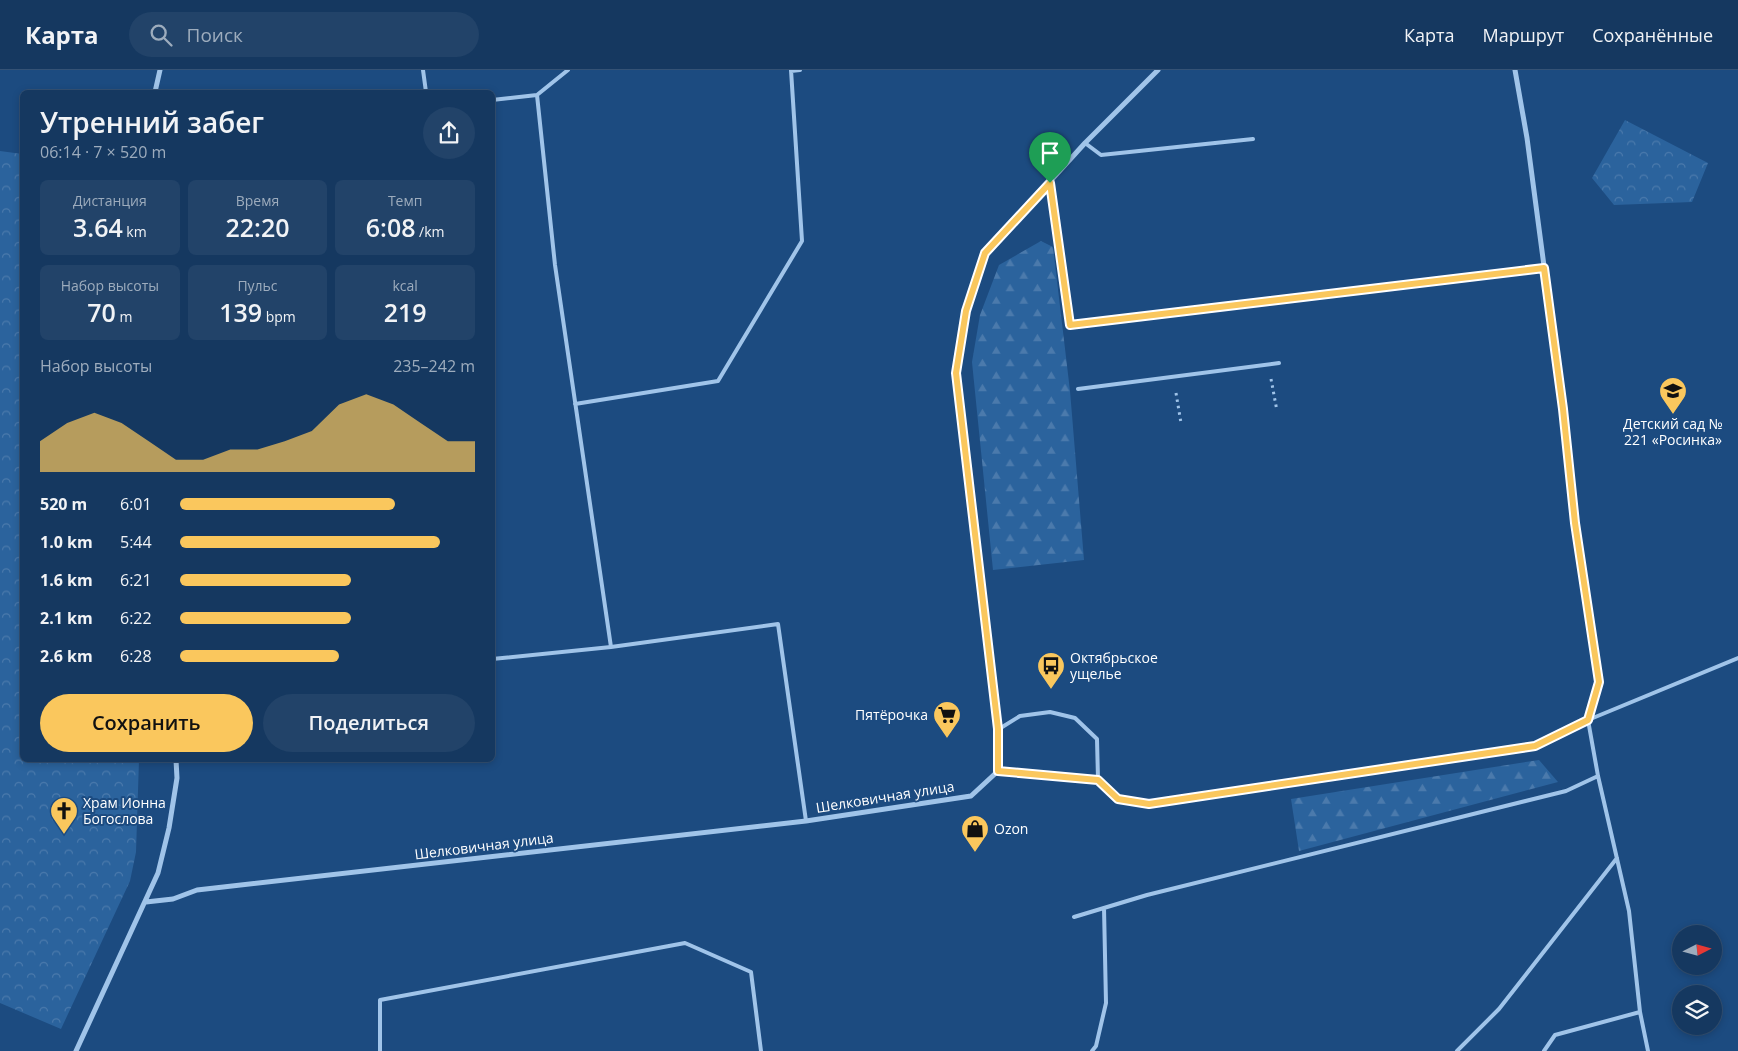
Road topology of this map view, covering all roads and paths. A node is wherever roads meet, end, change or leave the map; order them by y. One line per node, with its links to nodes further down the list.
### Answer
1 (160, 70): 8 (street)
2 (423, 70): 9 (lane)
3 (568, 70): 10 (lane)
4 (791, 70): 5 (lane); 20 (lane)
5 (800, 70)
6 (1158, 70): 13 (street)
7 (1515, 70): 15 (street)
8 (155, 90)
9 (426, 90)
10 (537, 96): 11 (lane); 20 (lane)
11 (495, 100)
12 (1253, 139): 13 (lane)
13 (1085, 143): 14 (street)
14 (1050, 183): 15 (lane); 27 (street)
15 (1544, 268): 26 (street)
16 (1279, 363): 17 (lane)
17 (1268, 364): 18 (lane); 21 (path)
18 (1174, 377): 19 (lane); 22 (path)
19 (1078, 389)
20 (575, 404): 23 (lane)
21 (1277, 411)
22 (1181, 423)
23 (611, 647): 25 (lane); 32 (lane)
24 (1738, 658): 26 (lane)
25 (495, 659)
26 (1588, 720): 30 (lane); 31 (street)
27 (998, 729): 29 (street); 31 (lane)
28 (176, 762): 34 (street)
29 (998, 771): 31 (street); 32 (street, Шелковичная улица)
30 (1598, 776): 33 (lane); 35 (lane)
31 (1098, 780)
32 (806, 821): 34 (street, Шелковичная улица)
33 (1617, 858): 37 (lane); 42 (lane)
34 (146, 902): 38 (street)
35 (1104, 908): 36 (lane); 41 (lane)
36 (1074, 917)
37 (1640, 1012): 43 (lane); 44 (lane)
38 (76, 1051)
39 (380, 1051): 40 (lane)
40 (761, 1051)
41 (1092, 1051)
42 (1457, 1051)
43 (1544, 1051)
44 (1648, 1051)

